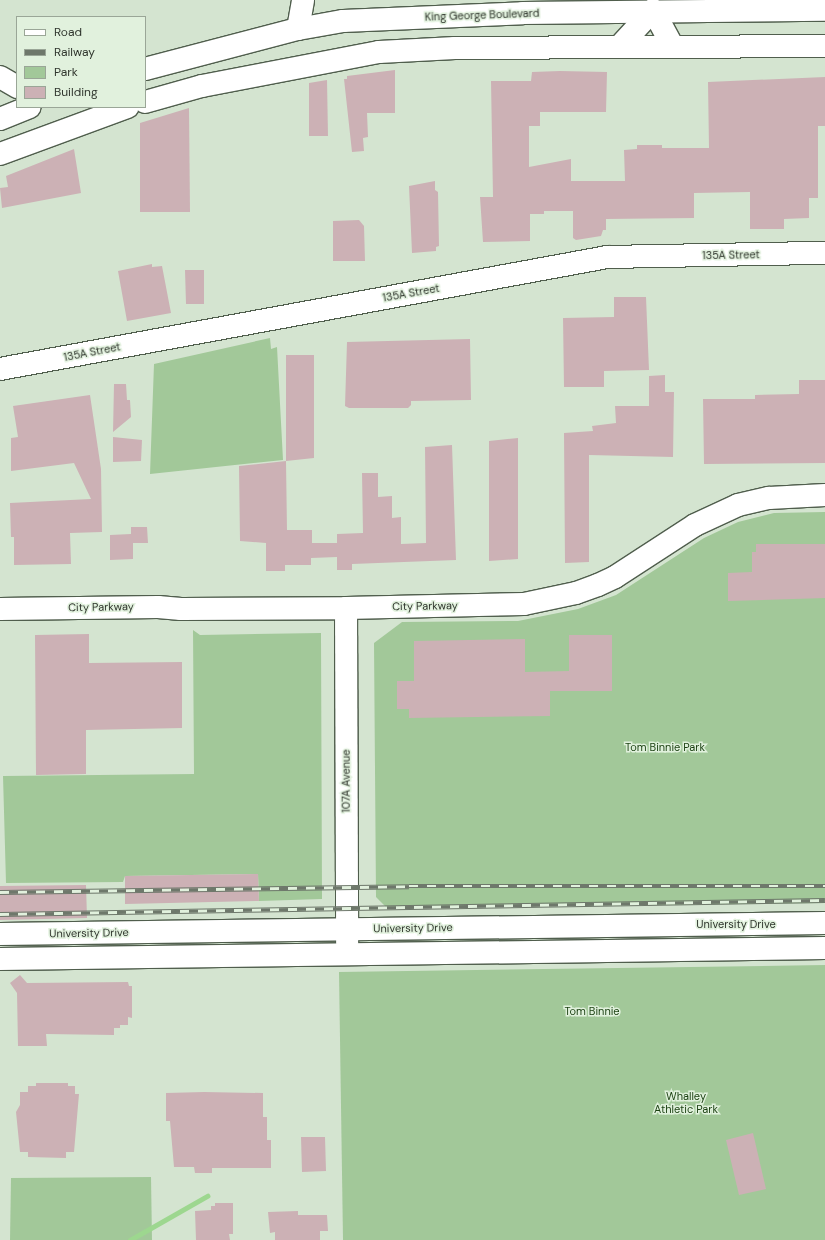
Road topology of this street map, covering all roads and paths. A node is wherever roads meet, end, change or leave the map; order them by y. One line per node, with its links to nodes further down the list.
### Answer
1 (303, 0): 4 (main road)
2 (653, 10): 3 (main road, King George Boulevard); 4 (main road, King George Boulevard); 6 (main road); 7 (main road)
3 (825, 10)
4 (298, 29): 8 (main road, King George Boulevard)
5 (825, 46): 7 (main road)
6 (619, 47): 7 (main road); 11 (main road)
7 (674, 47)
8 (146, 69)
9 (0, 77): 10 (main road)
10 (16, 86)
11 (146, 102)
12 (28, 108): 14 (main road)
13 (125, 108): 15 (main road)
14 (0, 119)
15 (0, 154)
16 (825, 254): 17 (main road, 135A Street)
17 (0, 369)
18 (825, 495): 19 (main road, City Parkway)
19 (346, 608): 20 (main road, City Parkway); 22 (main road, 107A Avenue)
20 (0, 609)
21 (825, 923): 22 (main road, University Drive)
22 (347, 929): 23 (main road, University Drive); 25 (main road, 107A Avenue)
23 (0, 934)
24 (825, 948): 25 (main road)
25 (347, 954): 26 (main road)
26 (0, 958)

